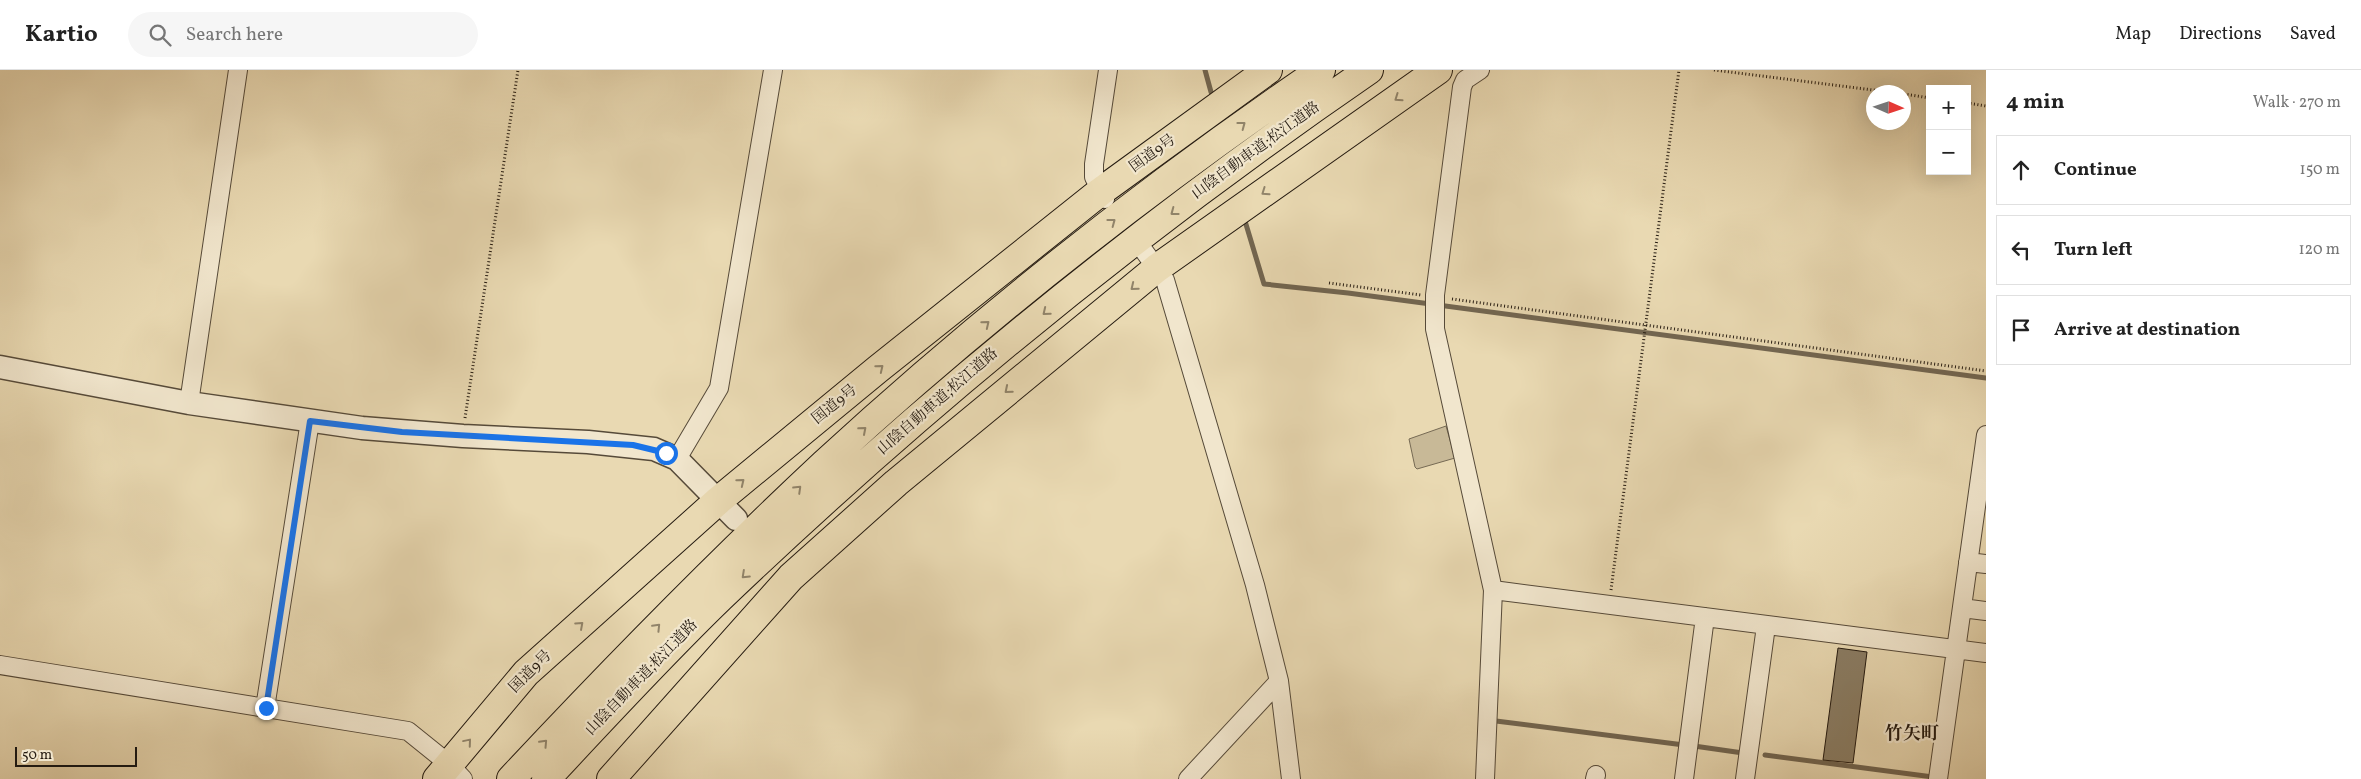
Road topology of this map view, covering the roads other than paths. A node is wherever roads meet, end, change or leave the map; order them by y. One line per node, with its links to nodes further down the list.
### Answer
1 (238, 70): 12 (street)
2 (773, 70): 15 (street)
3 (1108, 70): 9 (street)
4 (1321, 70): 30 (highway, 山陰自動車道;松江道路, one-way to 4)
5 (1369, 70): 31 (highway, 山陰自動車道;松江道路, one-way to 31)
6 (1438, 70): 10 (highway, one-way to 10)
7 (1480, 70): 19 (street)
8 (1263, 71): 9 (highway, 国道9号)
9 (1103, 197): 16 (highway, 国道9号, one-way to 9)
10 (1150, 260): 27 (street); 32 (highway, one-way to 32)
11 (0, 367): 12 (street)
12 (189, 402): 13 (street)
13 (310, 421): 15 (street); 28 (street)
14 (1986, 435): 17 (street)
15 (678, 458): 16 (street)
16 (728, 510): 29 (highway, 国道9号, one-way to 16)
17 (1968, 562): 18 (street); 20 (street)
18 (1986, 564)
19 (1493, 590): 22 (street); 35 (street)
20 (1962, 608): 21 (street); 24 (street)
21 (1986, 611)
22 (1706, 617): 23 (street); 36 (street)
23 (1766, 626): 24 (street); 37 (street)
24 (1956, 649): 25 (street); 38 (street)
25 (1986, 653)
26 (0, 665): 28 (street)
27 (1278, 680): 33 (street); 34 (street)
28 (266, 708): 29 (street)
29 (450, 774)
30 (511, 779)
31 (546, 779)
32 (611, 779)
33 (1188, 779)
34 (1291, 779)
35 (1485, 779)
36 (1684, 779)
37 (1745, 779)
38 (1938, 779)

